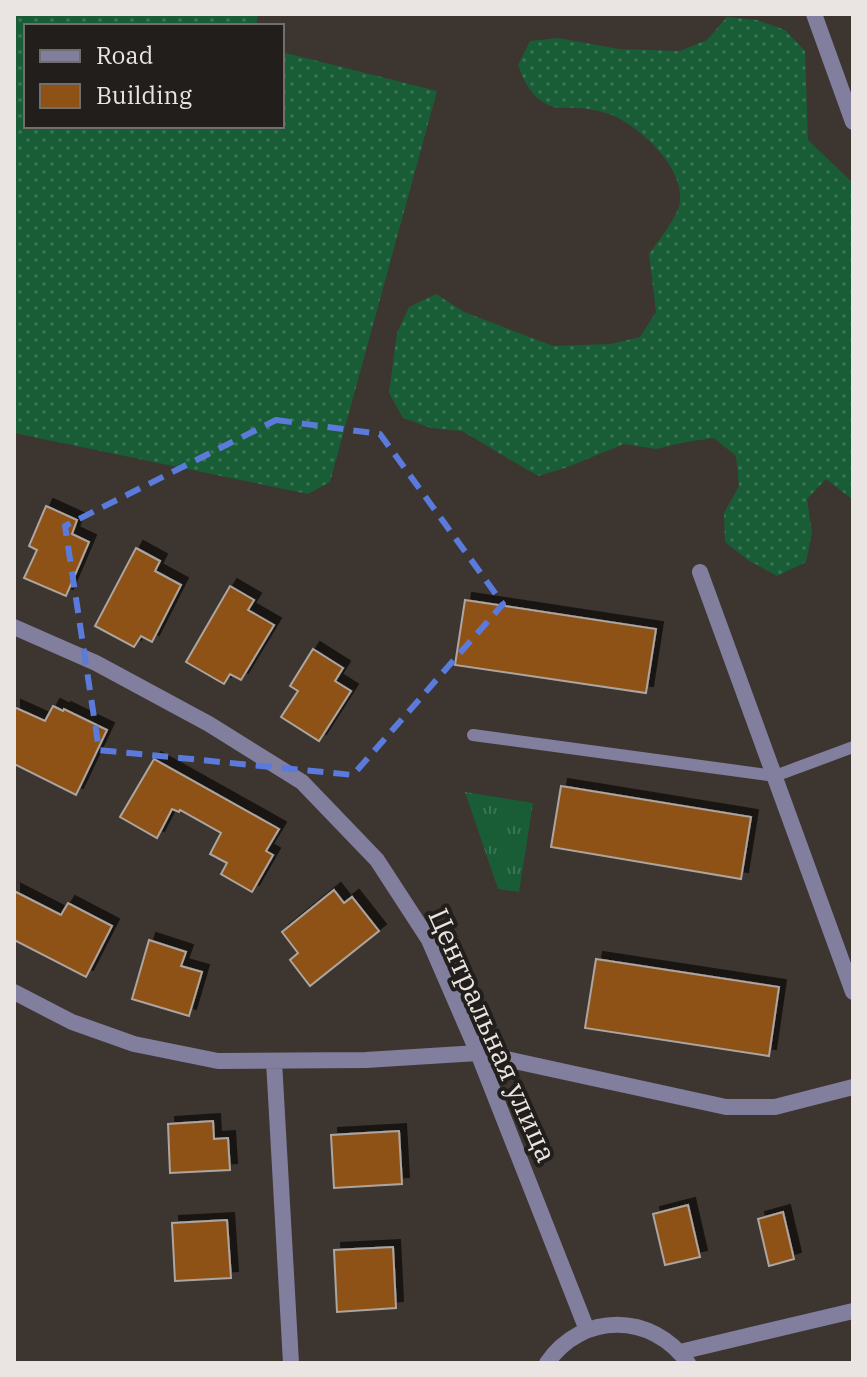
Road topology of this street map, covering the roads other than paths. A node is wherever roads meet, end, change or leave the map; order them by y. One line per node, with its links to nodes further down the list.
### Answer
1 (814, 14): 2 (street)
2 (853, 122)
3 (700, 572): 7 (street)
4 (14, 627): 10 (street, Центральная улица)
5 (473, 735): 7 (lane)
6 (853, 747): 7 (lane)
7 (775, 776): 9 (street)
8 (14, 992): 11 (street)
9 (853, 992)
10 (478, 1053): 11 (street); 12 (street); 14 (street, Центральная улица)
11 (274, 1061): 16 (street)
12 (853, 1087)
13 (853, 1311): 15 (street)
14 (587, 1330): 15 (street); 17 (street)
15 (684, 1358)
16 (291, 1363)
17 (547, 1363)

